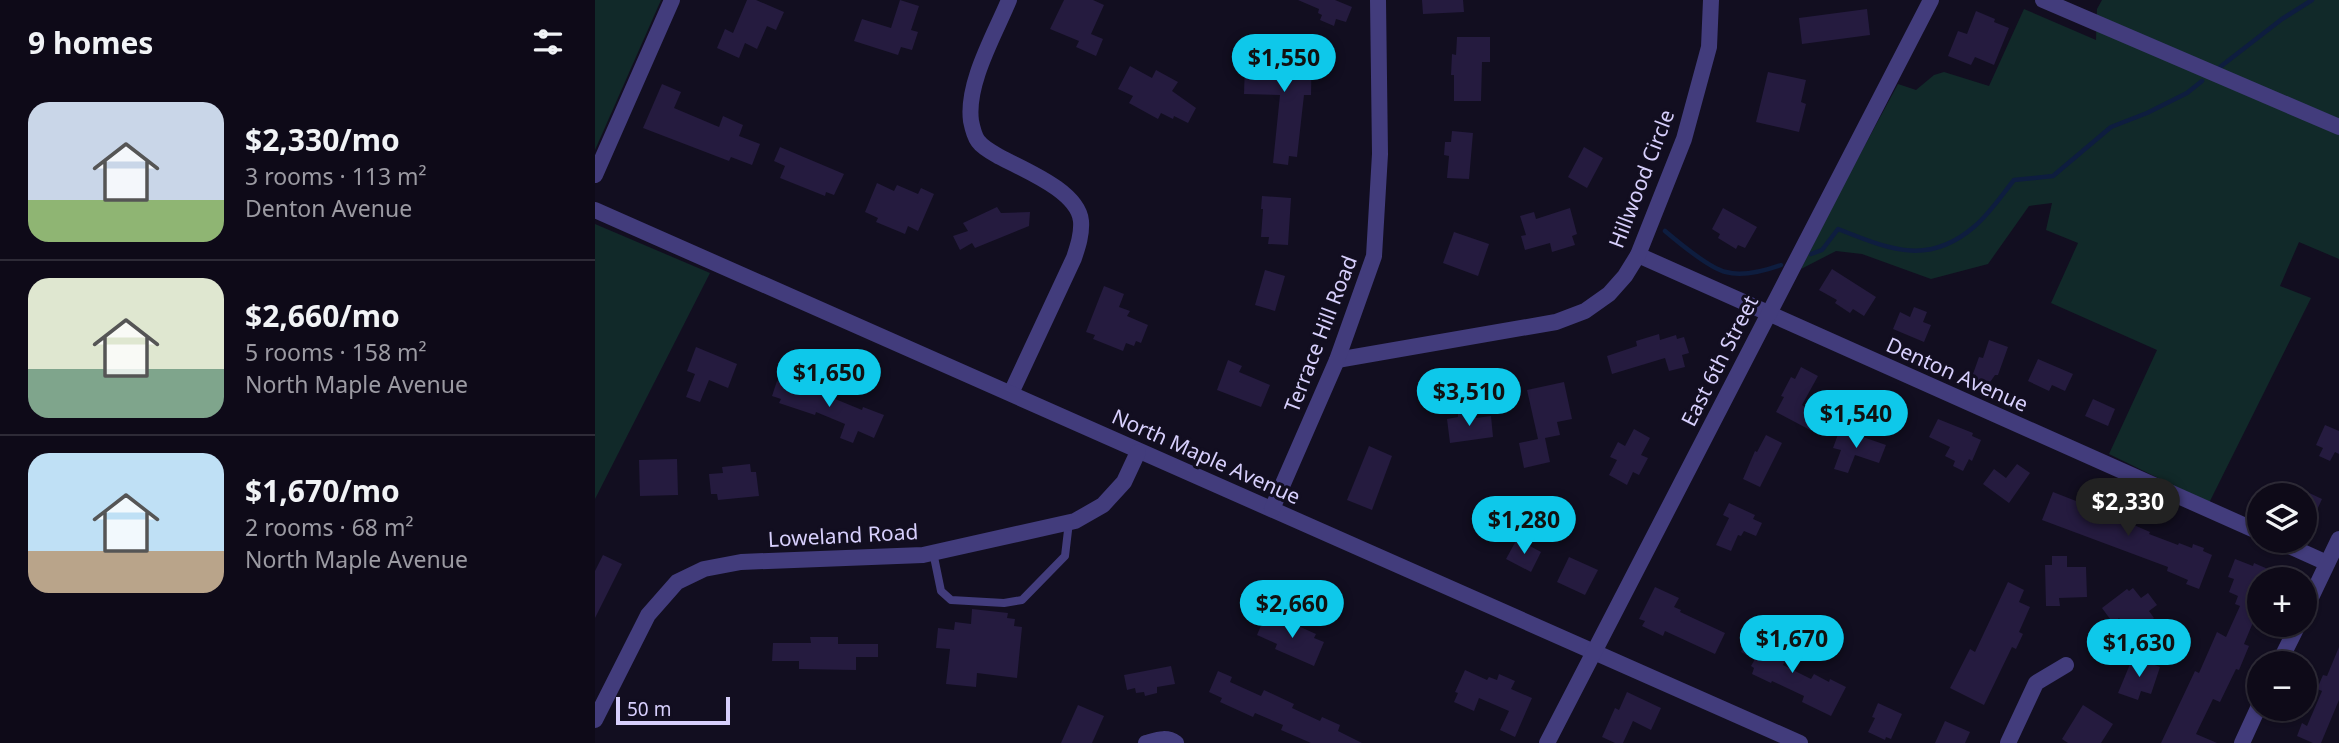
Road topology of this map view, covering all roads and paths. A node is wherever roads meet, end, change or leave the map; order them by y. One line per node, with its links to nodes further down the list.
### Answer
1 (671, 0): 8 (street)
2 (1009, 0): 13 (street)
3 (1378, 0): 12 (street, Terrace Hill Road)
4 (1711, 0): 10 (street, Hillwood Circle)
5 (1931, 0): 11 (street, East 6th Street)
6 (2043, 0): 7 (street)
7 (2339, 127)
8 (595, 175)
9 (595, 210): 13 (street, North Maple Avenue)
10 (1638, 255): 11 (street, Denton Avenue); 12 (street, Hillwood Circle)
11 (1768, 314): 17 (street, Denton Avenue); 23 (street, East 6th Street)
12 (1337, 360): 15 (street, Terrace Hill Road)
13 (1011, 393): 14 (street, North Maple Avenue)
14 (1138, 452): 15 (street, North Maple Avenue); 16 (street, Loweland Road)
15 (1272, 509): 23 (street, North Maple Avenue)
16 (1069, 522): 19 (street, Loweland Road); 19 (lane)
17 (2247, 528)
18 (2339, 539): 21 (street)
19 (933, 552): 25 (street, Loweland Road)
20 (2305, 553): 21 (street)
21 (2327, 563): 22 (street)
22 (2317, 584)
23 (1594, 651): 29 (street, East 6th Street); 30 (street, North Maple Avenue)
24 (2066, 665): 31 (street)
25 (595, 720)
26 (2252, 721): 32 (street)
27 (1146, 743): 28 (street)
28 (1176, 743)
29 (1547, 743)
30 (1800, 743)
31 (2008, 743)
32 (2242, 743)

